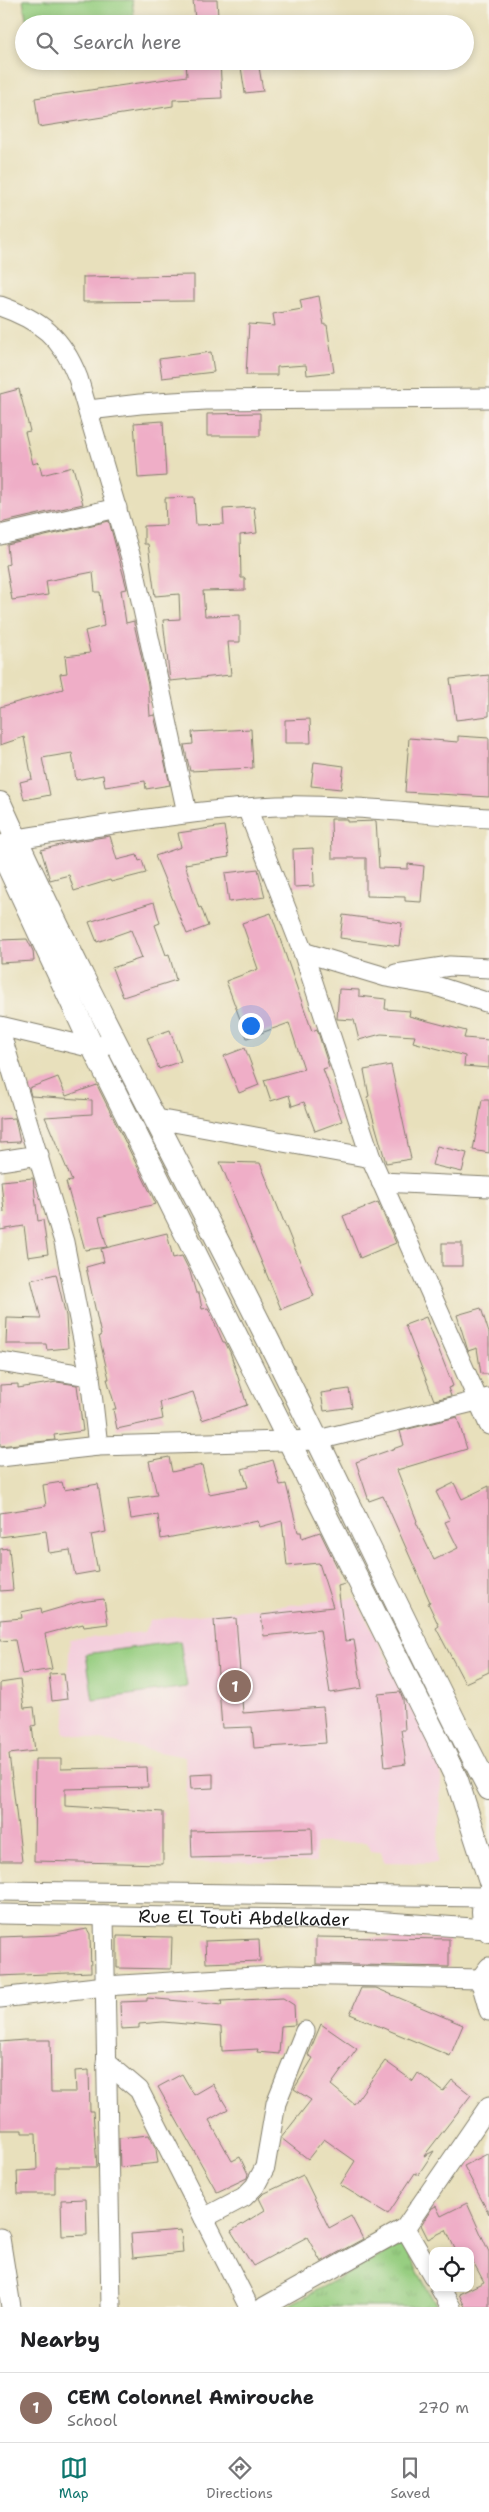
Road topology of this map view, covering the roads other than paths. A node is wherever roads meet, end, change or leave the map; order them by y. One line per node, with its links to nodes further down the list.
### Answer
1 (0, 306): 3 (street)
2 (489, 398): 3 (street)
3 (89, 410): 4 (street)
4 (117, 508): 5 (street); 8 (street)
5 (0, 535)
6 (0, 803): 10 (main road)
7 (247, 808): 8 (street); 9 (street); 11 (street)
8 (187, 813): 10 (street)
9 (489, 818)
10 (5, 845): 17 (main road); 18 (main road)
11 (303, 952): 13 (street); 21 (street)
12 (489, 968): 13 (street)
13 (386, 977): 14 (street)
14 (489, 1003)
15 (0, 1026): 18 (street)
16 (0, 1030): 20 (street)
17 (114, 1042): 18 (street); 19 (main road)
18 (93, 1048): 30 (main road)
19 (157, 1119): 21 (street); 29 (main road)
20 (39, 1155): 22 (street); 26 (street)
21 (371, 1158): 23 (street)
22 (0, 1161)
23 (381, 1182): 24 (street); 27 (street)
24 (489, 1187)
25 (0, 1362): 26 (street)
26 (90, 1376): 31 (street)
27 (484, 1399): 28 (street); 29 (street)
28 (489, 1425)
29 (318, 1440): 30 (street); 33 (main road)
30 (290, 1442): 31 (street); 34 (main road)
31 (98, 1446): 32 (street)
32 (0, 1457)
33 (489, 1789)
34 (488, 1889): 35 (street, Rue El Touti Abdelkader); 38 (main road)
35 (0, 1891)
36 (0, 1914): 37 (street, Rue El Touti Abdelkader)
37 (104, 1916): 38 (street, Rue El Touti Abdelkader); 40 (street)
38 (488, 1930)
39 (484, 1973): 40 (street); 42 (street)
40 (105, 1986): 41 (street); 44 (street)
41 (0, 1998)
42 (489, 2012)
43 (305, 2031): 46 (street)
44 (106, 2062): 46 (street); 52 (street)
45 (489, 2106): 47 (street)
46 (204, 2218): 53 (street)
47 (405, 2228): 49 (street); 54 (street)
48 (0, 2238): 51 (street)
49 (429, 2269)
50 (442, 2292): 55 (street)
51 (11, 2307)
52 (111, 2307)
53 (249, 2307)
54 (264, 2307)
55 (451, 2307)

